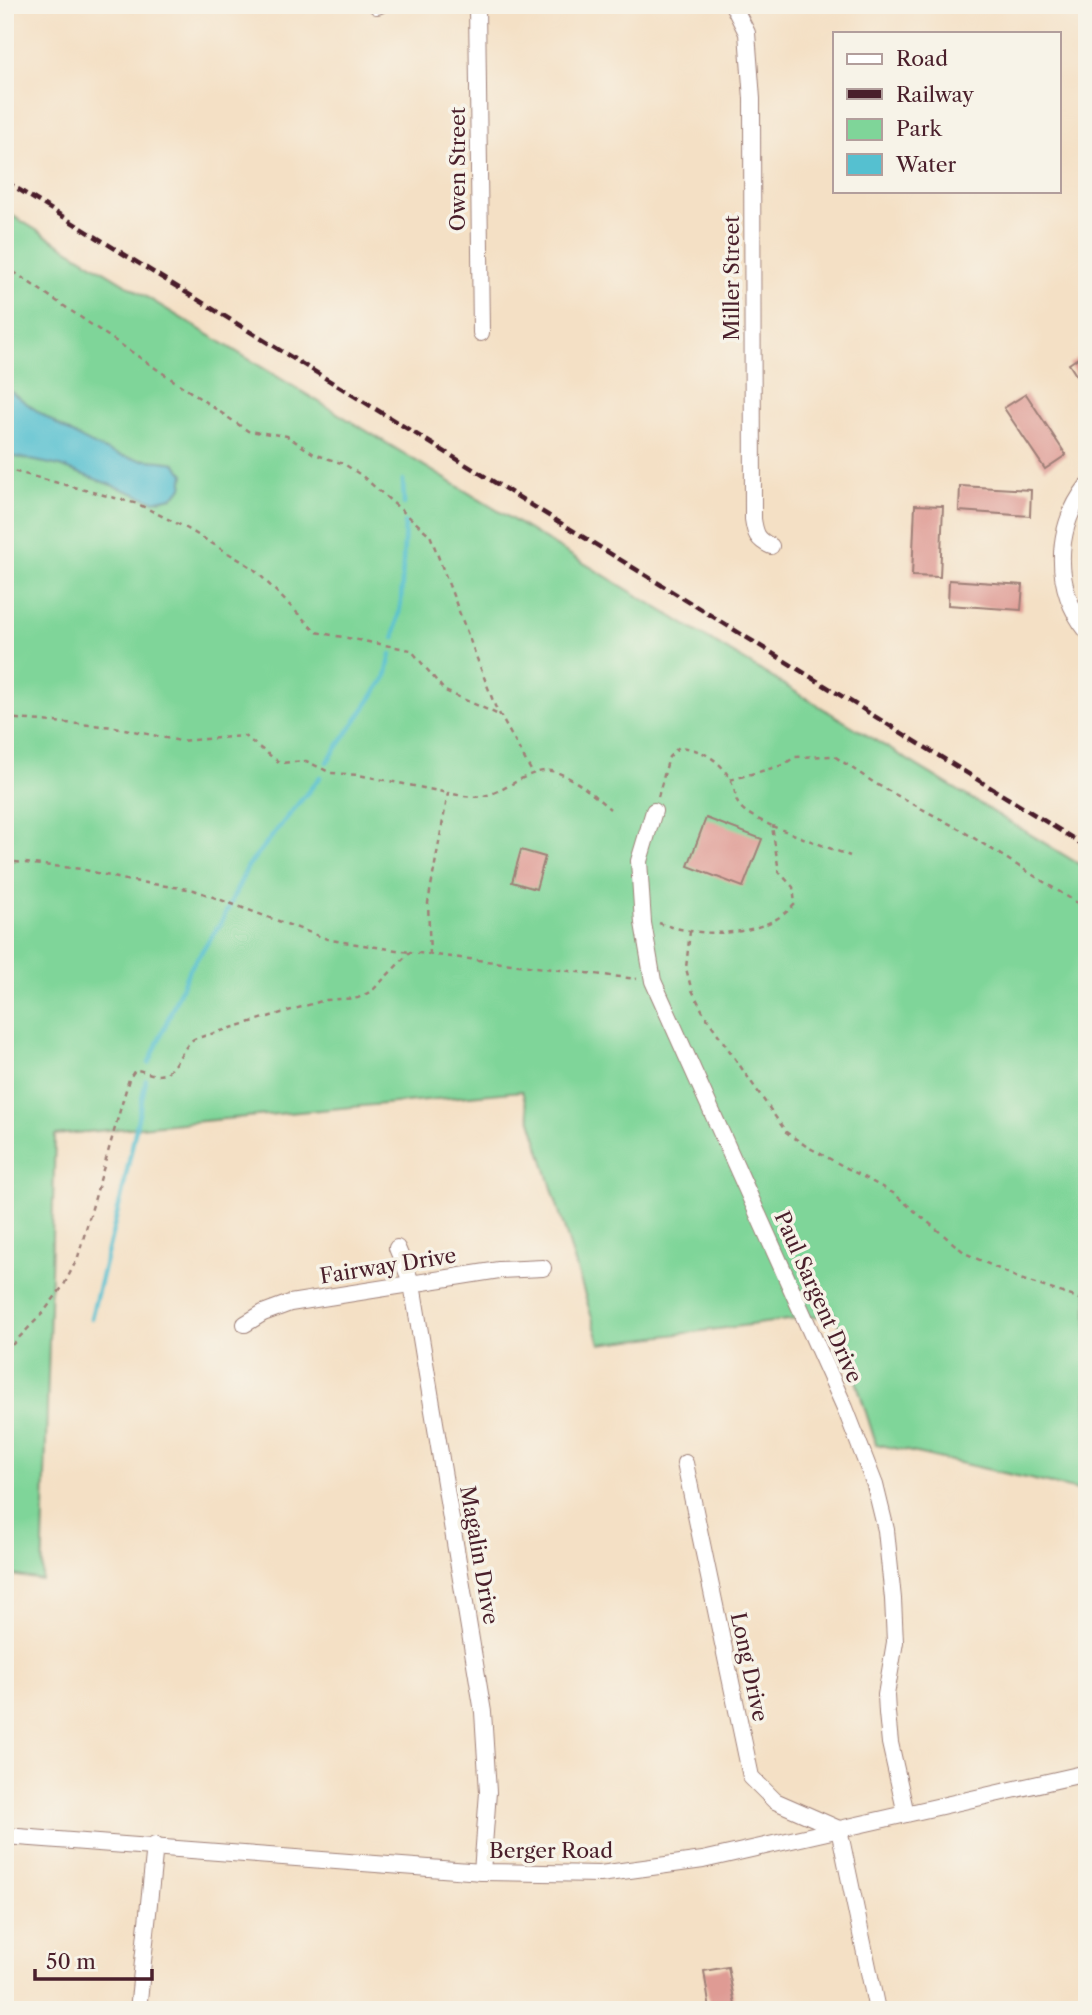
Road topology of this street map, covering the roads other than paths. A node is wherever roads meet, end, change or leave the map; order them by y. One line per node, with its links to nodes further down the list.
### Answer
1 (477, 5): 3 (street, Owen Street)
2 (733, 5): 5 (street, Miller Street)
3 (481, 333)
4 (1087, 486): 6 (street)
5 (771, 546)
6 (1087, 631)
7 (654, 811): 14 (street, Paul Sargent Drive)
8 (397, 1248): 10 (street, Magalin Drive)
9 (543, 1268): 10 (street, Fairway Drive)
10 (412, 1283): 11 (street, Fairway Drive); 18 (street, Magalin Drive)
11 (245, 1324)
12 (685, 1463): 15 (street, Long Drive)
13 (1087, 1773): 14 (street, Berger Road)
14 (906, 1814): 15 (street, Berger Road)
15 (839, 1829): 18 (street, Berger Road); 20 (street)
16 (5, 1836): 17 (street, Berger Road)
17 (155, 1845): 18 (street, Berger Road); 19 (street)
18 (482, 1872)
19 (138, 2010)
20 (877, 2010)

